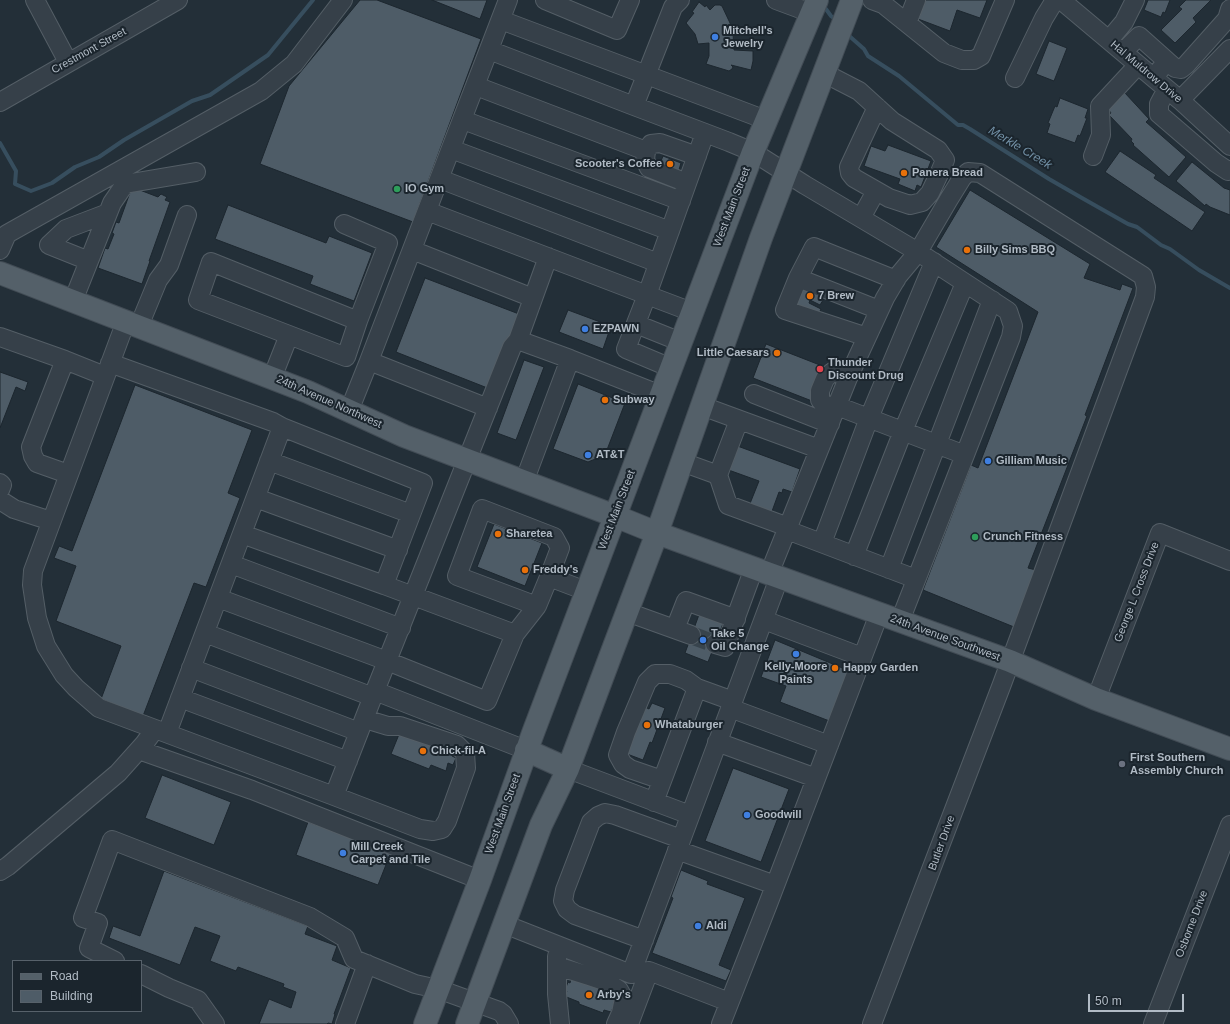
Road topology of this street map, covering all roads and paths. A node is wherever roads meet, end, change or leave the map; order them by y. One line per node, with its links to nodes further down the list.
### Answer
1 (35, 0): 27 (street)
2 (178, 0): 27 (street, Crestmont Street)
3 (344, 0): 62 (street)
4 (508, 0): 19 (street)
5 (545, 0): 6 (street)
6 (630, 0)
7 (680, 0): 32 (street)
8 (776, 0): 16 (street)
9 (852, 0): 31 (main road)
10 (872, 0): 15 (street)
11 (916, 0): 20 (street)
12 (1005, 0): 20 (street)
13 (1055, 0): 33 (street)
14 (1061, 0): 22 (street, Hal Muldrow Drive)
15 (892, 5): 20 (street)
16 (814, 7): 41 (main road, West Main Street)
17 (1127, 8): 21 (street); 22 (street)
18 (1230, 9): 26 (street)
19 (501, 20): 24 (street); 32 (street)
20 (907, 23)
21 (1139, 36): 25 (street); 28 (street)
22 (1109, 40): 25 (street, Hal Muldrow Drive)
23 (1230, 49): 30 (street)
24 (490, 50): 35 (street); 38 (street)
25 (1123, 52): 29 (street, Hal Muldrow Drive)
26 (1196, 54): 28 (street); 30 (street)
27 (68, 62): 37 (street, Crestmont Street)
28 (1167, 62): 34 (street)
29 (1138, 65): 34 (street, Hal Muldrow Drive); 48 (street)
30 (1211, 68): 36 (street)
31 (824, 73): 39 (street); 51 (main road)
32 (646, 76): 38 (street); 41 (street)
33 (1015, 78)
34 (1153, 78): 36 (street, Hal Muldrow Drive)
35 (476, 86): 40 (street); 45 (street)
36 (1174, 95): 43 (street, Hal Muldrow Drive); 49 (street)
37 (0, 102)
38 (634, 106): 42 (street)
39 (877, 107): 54 (street); 54 (street)
40 (462, 120): 44 (street); 55 (street)
41 (766, 120): 46 (main road, West Main Street)
42 (705, 133): 46 (street); 47 (street)
43 (1230, 146)
44 (451, 149): 52 (street); 61 (street)
45 (646, 151): 47 (street); 53 (street)
46 (753, 152): 51 (street); 78 (main road, West Main Street)
47 (697, 156): 53 (street)
48 (1093, 156)
49 (1230, 170)
50 (196, 172): 57 (street)
51 (786, 172): 59 (street); 95 (main road)
52 (440, 179): 56 (street); 68 (street)
53 (687, 182): 55 (street)
54 (876, 191): 59 (street)
55 (681, 201): 61 (street)
56 (427, 211): 63 (street); 65 (street)
57 (108, 213): 66 (street); 66 (street)
58 (187, 215): 80 (street)
59 (861, 218): 64 (street)
60 (344, 224): 79 (street)
61 (670, 231): 68 (street)
62 (2, 236)
63 (412, 250): 74 (street); 89 (street)
64 (918, 252): 67 (street); 71 (street, Butler Drive); 148 (street, Butler Drive)
65 (548, 257): 73 (street); 74 (street)
66 (89, 261): 76 (street)
67 (934, 262): 72 (street); 99 (street)
68 (658, 263): 73 (street)
69 (0, 273): 76 (main road, 24th Avenue Northwest)
70 (798, 278): 71 (street); 77 (street); 84 (street)
71 (896, 280): 77 (street, Butler Drive)
72 (965, 283): 75 (street); 103 (street)
73 (647, 295): 78 (street); 81 (street)
74 (533, 298): 85 (street)
75 (992, 300): 104 (street); 106 (street)
76 (73, 301): 80 (main road, 24th Avenue Northwest)
77 (880, 310): 84 (street, Butler Drive)
78 (692, 312): 86 (main road, West Main Street)
79 (358, 321): 82 (street); 82 (street)
80 (132, 324): 91 (street); 92 (main road, 24th Avenue Northwest)
81 (636, 324): 86 (street); 90 (street)
82 (289, 335): 92 (street)
83 (0, 336): 88 (street)
84 (867, 337): 96 (street, Butler Drive)
85 (518, 340): 87 (street); 97 (street)
86 (681, 342): 90 (main road, West Main Street)
87 (570, 359): 94 (street); 112 (street)
88 (64, 360): 91 (street); 110 (street)
89 (369, 361): 97 (street); 98 (street)
90 (671, 368): 94 (main road, West Main Street)
91 (108, 370): 102 (street); 110 (street)
92 (272, 378): 98 (main road, 24th Avenue Northwest)
93 (754, 394): 101 (street)
94 (661, 395): 118 (main road, West Main Street)
95 (702, 406): 100 (street); 109 (main road)
96 (837, 406): 99 (street); 101 (street, Butler Drive)
97 (488, 408): 107 (street)
98 (349, 411): 107 (main road, 24th Avenue Northwest)
99 (869, 418): 103 (street); 123 (street)
100 (739, 420): 105 (street); 111 (street)
101 (830, 424): 105 (street, Butler Drive)
102 (282, 427): 108 (street); 117 (street)
103 (903, 431): 104 (street); 125 (street)
104 (937, 443): 106 (street); 128 (street)
105 (819, 449): 120 (street, Butler Drive)
106 (965, 455): 131 (street)
107 (467, 460): 112 (main road, 24th Avenue Northwest); 134 (street)
108 (269, 462): 115 (street); 117 (street)
109 (682, 462): 111 (street); 121 (main road)
110 (68, 474): 119 (street)
111 (718, 475): 120 (street)
112 (524, 482): 118 (main road, 24th Avenue Northwest)
113 (0, 483): 114 (street)
114 (0, 490)
115 (256, 498): 122 (street); 124 (street)
116 (0, 500): 119 (street)
117 (411, 514): 124 (street)
118 (614, 516): 121 (main road, 24th Avenue Northwest); 133 (main road, West Main Street)
119 (51, 522): 156 (street)
120 (787, 528): 123 (street); 129 (street, Butler Drive)
121 (657, 533): 129 (main road, 24th Avenue Southwest); 137 (main road)
122 (242, 534): 127 (street); 132 (street)
123 (822, 543): 125 (street)
124 (398, 550): 132 (street)
125 (854, 556): 128 (street)
126 (1230, 561): 153 (street, George L Cross Drive)
127 (230, 564): 135 (street); 142 (street)
128 (889, 569): 131 (street)
129 (767, 573): 138 (main road, 24th Avenue Southwest); 139 (street); 140 (street)
130 (549, 577): 133 (street); 136 (street); 136 (street)
131 (916, 579): 141 (street)
132 (384, 585): 134 (street)
133 (586, 591): 160 (main road, West Main Street)
134 (414, 596): 142 (street); 144 (street)
135 (218, 598): 143 (street); 147 (street)
136 (537, 606): 144 (street)
137 (627, 612): 139 (street); 164 (main road)
138 (879, 614): 141 (main road, 24th Avenue Southwest); 146 (street)
139 (736, 619): 145 (street)
140 (764, 620): 146 (street); 154 (street)
141 (900, 621): 148 (main road, 24th Avenue Southwest)
142 (401, 628): 147 (street)
143 (205, 633): 149 (street); 151 (street)
144 (515, 634): 147 (street)
145 (715, 644)
146 (862, 657): 158 (street)
147 (387, 661): 151 (street)
148 (1010, 661): 153 (main road, 24th Avenue Southwest); 197 (street, Butler Drive)
149 (191, 668): 152 (street); 155 (street)
150 (697, 688): 154 (street); 166 (street); 166 (street)
151 (374, 694): 155 (street); 160 (street)
152 (180, 698): 156 (street); 162 (street)
153 (1096, 699): 161 (main road, 24th Avenue Southwest)
154 (732, 704): 157 (street); 158 (street)
155 (362, 725): 162 (street); 168 (street)
156 (161, 731): 159 (street); 163 (street)
157 (717, 742): 165 (street); 170 (street)
158 (829, 745): 165 (street)
159 (139, 750): 167 (street); 173 (street)
160 (526, 750): 164 (main road); 174 (main road, West Main Street)
161 (1230, 750)
162 (348, 761): 168 (street)
163 (260, 768): 167 (street); 168 (street)
164 (568, 769): 169 (street); 176 (main road)
165 (816, 778): 175 (street)
166 (662, 780): 169 (street)
167 (252, 790): 174 (street)
168 (339, 798)
169 (654, 802): 170 (street)
170 (690, 815): 172 (street)
171 (1230, 824): 198 (street, Osborne Drive)
172 (679, 844): 175 (street); 177 (street); 177 (street)
173 (0, 871)
174 (480, 880): 185 (main road, West Main Street)
175 (775, 885): 187 (street)
176 (504, 924): 178 (street); 186 (main road)
177 (644, 940): 184 (street)
178 (557, 945): 181 (street); 184 (street)
179 (113, 960): 180 (street)
180 (367, 964): 185 (street); 190 (street)
181 (557, 966): 188 (street); 194 (street)
182 (649, 971): 184 (street); 187 (street); 195 (street)
183 (142, 974): 189 (street)
184 (631, 974)
185 (438, 989): 186 (street); 191 (main road, West Main Street)
186 (475, 1002): 192 (main road); 193 (street)
187 (729, 1002): 196 (street)
188 (563, 1023)
189 (215, 1024)
190 (345, 1024)
191 (425, 1024)
192 (467, 1024)
193 (509, 1024)
194 (616, 1024)
195 (629, 1024)
196 (720, 1024)
197 (872, 1024)
198 (1153, 1024)

